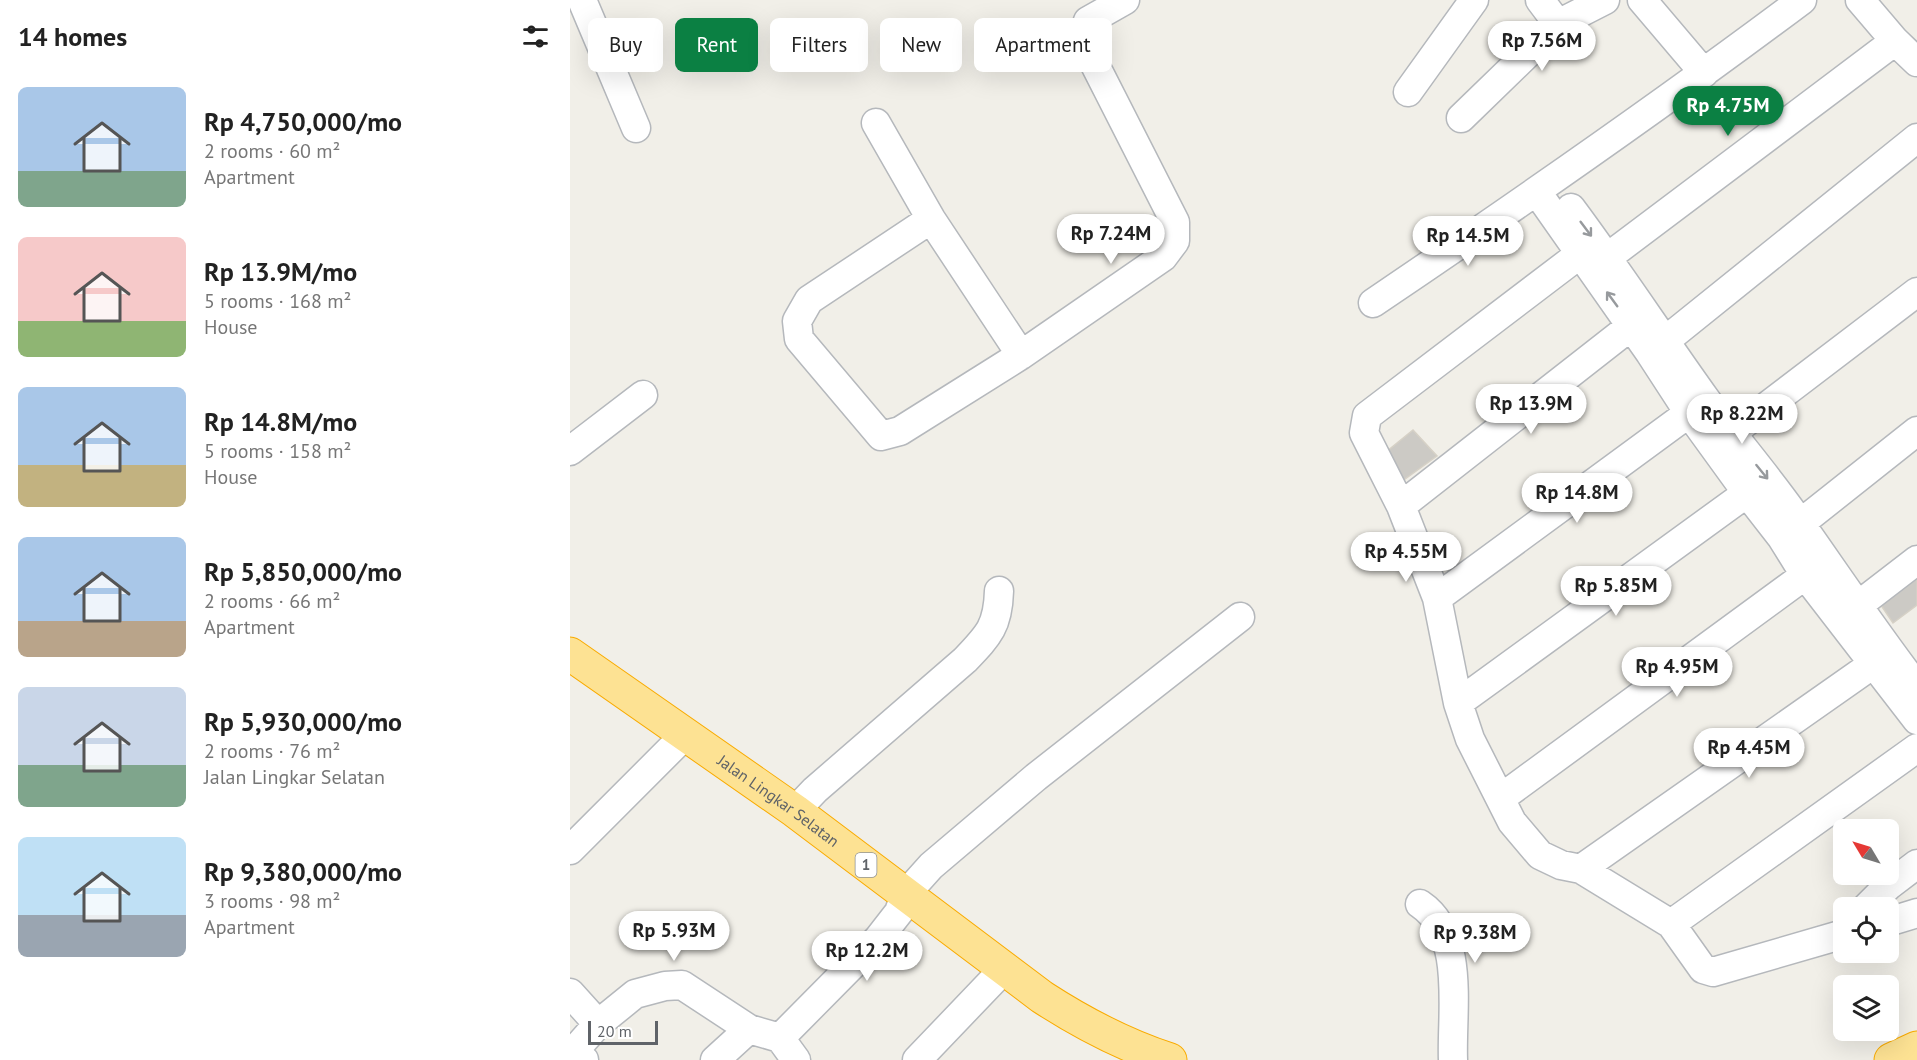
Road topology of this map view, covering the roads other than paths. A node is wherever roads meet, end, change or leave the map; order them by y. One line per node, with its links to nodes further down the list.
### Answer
1 (582, 0): 16 (street)
2 (1125, 0): 25 (street)
3 (1474, 0): 13 (street)
4 (1540, 0): 9 (street)
5 (1605, 0): 9 (street)
6 (1642, 0): 12 (street)
7 (1802, 0): 12 (street)
8 (1861, 0): 10 (street)
9 (1558, 24): 14 (street)
10 (1895, 41): 11 (street); 20 (street)
11 (1917, 62)
12 (1704, 73): 18 (street)
13 (1408, 92)
14 (1461, 118)
15 (876, 123): 19 (street)
16 (636, 128)
17 (1917, 138): 24 (street)
18 (1544, 187): 20 (street); 22 (street)
19 (931, 219): 25 (street); 25 (street)
20 (1593, 260): 23 (street, one-way to 20); 24 (street); 32 (street)
21 (1917, 292): 29 (street)
22 (1373, 303)
23 (1631, 326): 24 (street); 32 (street)
24 (1657, 347): 27 (street); 29 (street)
25 (1021, 355)
26 (643, 395): 30 (street)
27 (1689, 413): 29 (street); 37 (street)
28 (1917, 431): 33 (street)
29 (1723, 440): 31 (street); 33 (street, one-way to 33)
30 (570, 451)
31 (1747, 493): 33 (street); 43 (street)
32 (1401, 506): 37 (street)
33 (1791, 531): 35 (street)
34 (1917, 560): 38 (street)
35 (1815, 567): 38 (street); 47 (street)
36 (999, 591): 48 (street)
37 (1437, 598): 43 (street)
38 (1848, 613): 41 (street)
39 (1240, 617): 52 (street)
40 (570, 654): 45 (highway, Jalan Lingkar Selatan / 1)
41 (1881, 658): 42 (street); 44 (street); 51 (street)
42 (1917, 687)
43 (1458, 703): 47 (street)
44 (1917, 720)
45 (685, 735): 48 (highway, Jalan Lingkar Selatan / 1); 49 (street)
46 (1917, 748): 57 (street)
47 (1501, 798): 51 (street)
48 (795, 812): 52 (highway, Jalan Lingkar Selatan / 1)
49 (570, 850)
50 (1917, 864): 53 (street)
51 (1581, 869): 57 (street)
52 (905, 895): 59 (highway, Jalan Lingkar Selatan / 1); 64 (street)
53 (1877, 897)
54 (1420, 904): 69 (street)
55 (1917, 913): 56 (street)
56 (1899, 919)
57 (1671, 924): 58 (street)
58 (1833, 937)
59 (1004, 969): 67 (street); 68 (highway, Jalan Lingkar Selatan / 1)
60 (570, 993): 61 (street)
61 (598, 1024): 62 (street); 65 (street)
62 (749, 1029): 64 (street); 66 (street)
63 (1917, 1048): 70 (highway)
64 (788, 1049)
65 (584, 1060)
66 (715, 1060)
67 (917, 1060)
68 (1170, 1060)
69 (1453, 1060)
70 (1890, 1060)

